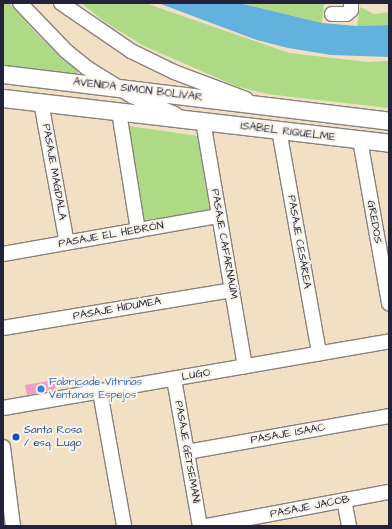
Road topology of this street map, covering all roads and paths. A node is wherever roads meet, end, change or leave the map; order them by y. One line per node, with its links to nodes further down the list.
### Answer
1 (20, 3): 6 (street)
2 (61, 3): 9 (street)
3 (350, 3): 4 (street)
4 (332, 14)
5 (3, 74): 6 (main road, AVENIDA SIMÓN BOLÍVAR)
6 (117, 87): 9 (main road, AVENIDA SIMÓN BOLÍVAR); 11 (street)
7 (3, 98): 8 (main road, AVENIDA SIMÓN BOLÍVAR)
8 (41, 102): 10 (main road, AVENIDA SIMÓN BOLÍVAR); 18 (street, PASAJE MAGDALA)
9 (272, 107): 12 (main road, AVENIDA SIMÓN BOLÍVAR)
10 (119, 112): 11 (main road, AVENIDA SIMÓN BOLÍVAR); 17 (street)
11 (196, 120): 13 (main road, ISABEL RIQUELME); 16 (street, PASAJE CAFARNAÚM)
12 (389, 121)
13 (279, 130): 14 (main road, ISABEL RIQUELME); 24 (street, PASAJE CESÁREA)
14 (360, 140): 15 (main road, ISABEL RIQUELME); 21 (street, GREDOS)
15 (389, 143)
16 (219, 216): 17 (street, PASAJE EL HEBRÓN); 20 (street, PASAJE CAFARNAÚM)
17 (138, 230): 18 (street, PASAJE EL HEBRÓN)
18 (67, 243): 19 (street, PASAJE EL HEBRÓN)
19 (3, 254)
20 (232, 290): 22 (street, PASAJE HIDUMEA); 25 (street, PASAJE CAFARNAÚM)
21 (389, 303)
22 (3, 328)
23 (389, 341): 24 (street, LUGO)
24 (319, 353): 25 (street, LUGO)
25 (245, 366): 26 (street, LUGO)
26 (174, 379): 27 (street, LUGO); 31 (street, PASAJE GETSEMANI)
27 (100, 392): 28 (street, LUGO); 36 (street)
28 (3, 408)
29 (389, 416): 31 (street, PASAJE ISAAC)
30 (3, 447): 35 (street)
31 (187, 452): 37 (street, PASAJE GETSEMANI)
32 (389, 492): 33 (street, PASAJE JACOB)
33 (344, 500): 34 (street, PASAJE JACOB); 39 (street)
34 (269, 520): 38 (street, PASAJE JACOB)
35 (13, 526)
36 (124, 526)
37 (200, 526)
38 (207, 526)
39 (349, 526)

